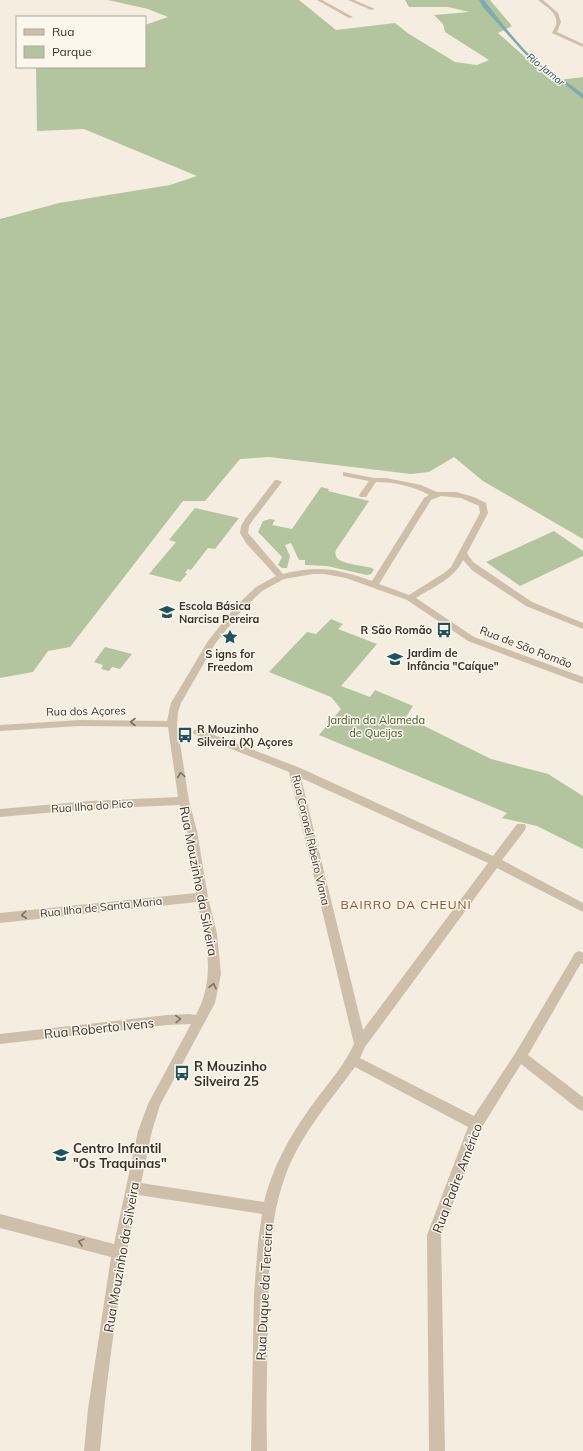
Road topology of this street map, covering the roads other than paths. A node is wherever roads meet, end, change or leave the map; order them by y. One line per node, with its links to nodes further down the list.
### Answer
1 (319, 0): 5 (street)
2 (350, 0): 4 (street)
3 (540, 0): 6 (street)
4 (373, 9)
5 (351, 17)
6 (572, 41): 7 (street); 8 (street)
7 (583, 41)
8 (583, 46)
9 (346, 474): 10 (street)
10 (374, 480): 12 (street); 13 (street)
11 (278, 482): 15 (street)
12 (434, 494): 14 (street); 16 (street)
13 (363, 495)
14 (463, 553): 17 (street); 18 (street)
15 (281, 577): 16 (street, Rua de São Romão); 20 (street, Rua de São Romão)
16 (374, 584): 17 (street, Rua de São Romão)
17 (410, 598): 19 (street, Rua de São Romão)
18 (583, 626)
19 (583, 681)
20 (172, 724): 21 (street, Rua dos Açores, one-way to 21); 24 (street, Rua Mouzinho da Silveira, one-way to 20)
21 (0, 728)
22 (198, 732): 23 (street)
23 (294, 770): 27 (street, Rua Coronel Ribeiro Viana); 34 (street, Rua Coronel Ribeiro Viana)
24 (184, 801): 25 (street, Rua Ilha do Pico); 28 (street, Rua Mouzinho da Silveira)
25 (0, 813)
26 (521, 827): 27 (street)
27 (496, 862): 29 (street, Rua Coronel Ribeiro Viana); 34 (street)
28 (202, 897): 30 (street, Rua Ilha de Santa Maria, one-way to 30); 32 (street, Rua Mouzinho da Silveira, one-way to 28)
29 (583, 908)
30 (0, 918)
31 (581, 958): 35 (street, Rua Padre Américo)
32 (199, 1021): 33 (street, Rua Roberto Ivens, one-way to 32); 39 (street, Rua Mouzinho da Silveira)
33 (0, 1039)
34 (360, 1044): 36 (street)
35 (520, 1056): 37 (street); 38 (street, Rua Padre Américo)
36 (353, 1060): 38 (street); 40 (street, Rua Duque da Terceira)
37 (583, 1104)
38 (476, 1124): 45 (street, Rua Padre Américo)
39 (132, 1188): 40 (street); 42 (street, Rua Mouzinho da Silveira)
40 (269, 1209): 44 (street, Rua Duque da Terceira)
41 (0, 1220): 42 (street, one-way to 41)
42 (119, 1252): 43 (street, Rua Mouzinho da Silveira)
43 (92, 1451)
44 (259, 1451)
45 (437, 1451)

